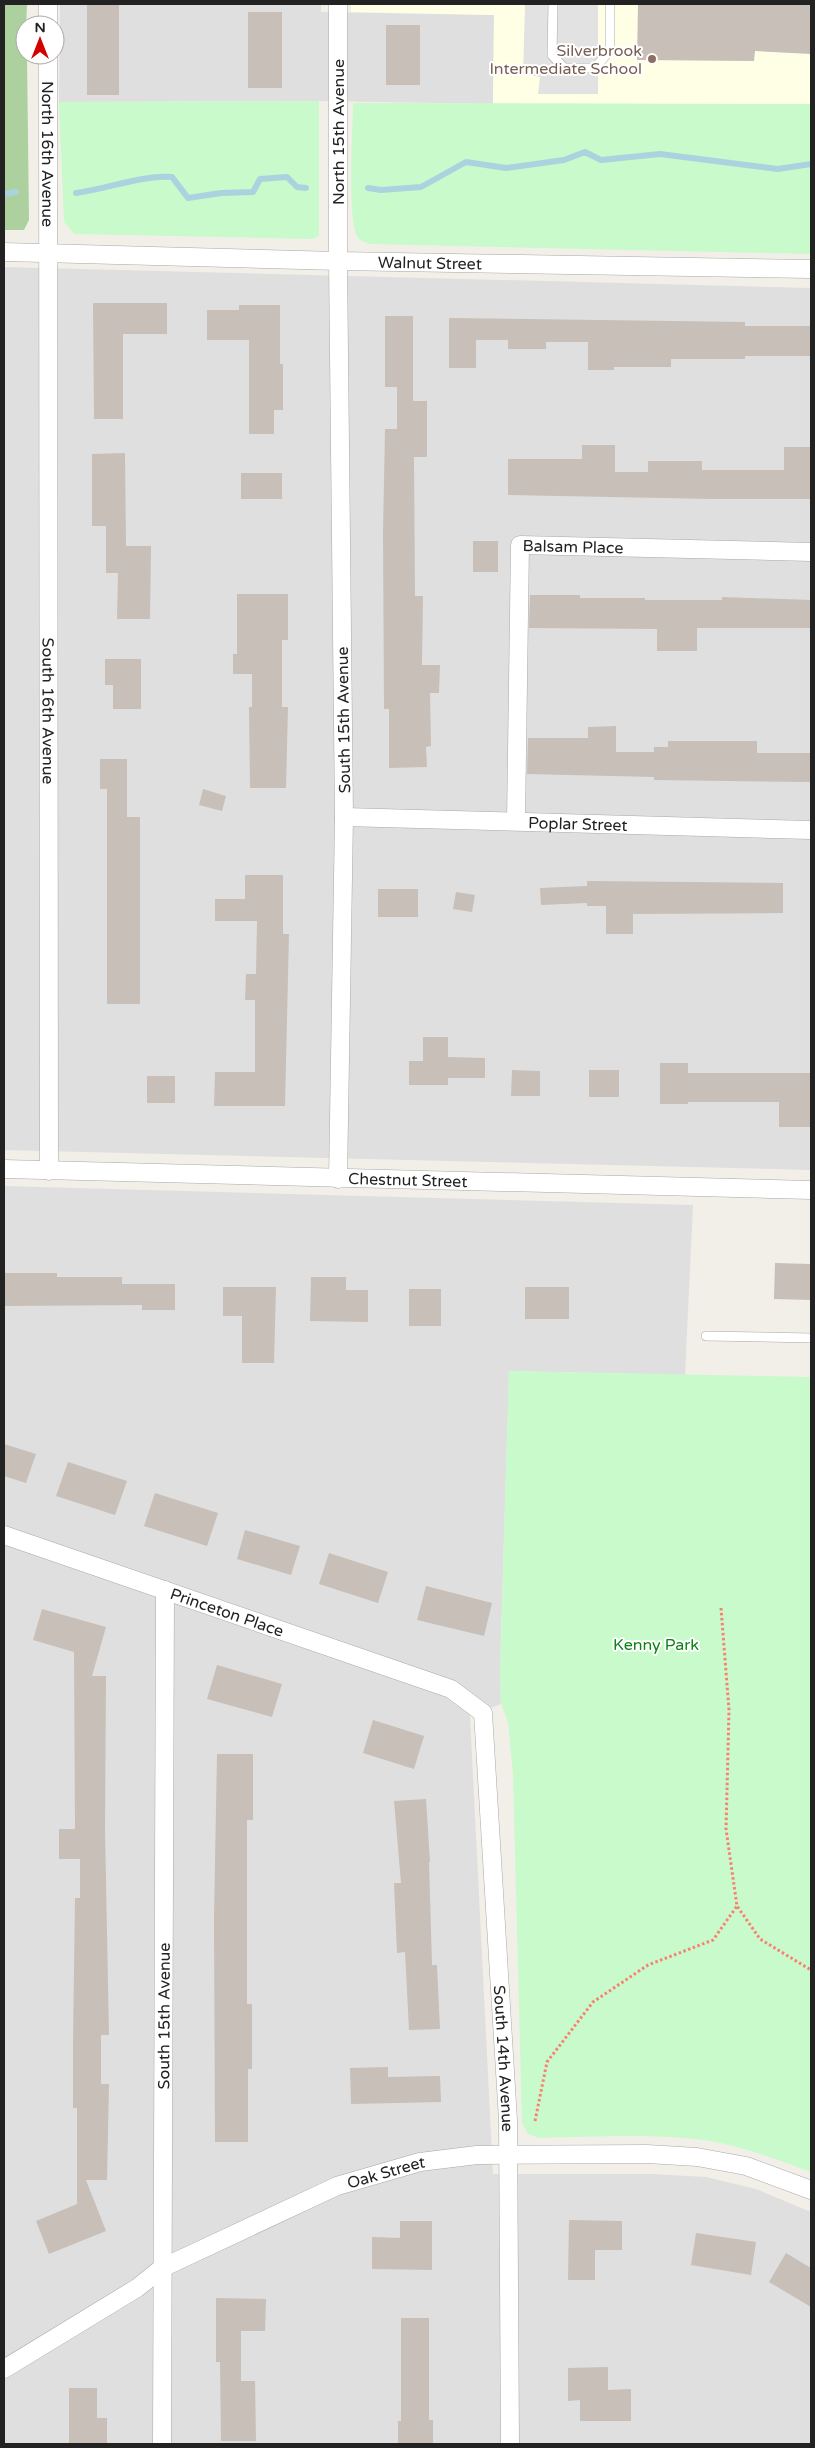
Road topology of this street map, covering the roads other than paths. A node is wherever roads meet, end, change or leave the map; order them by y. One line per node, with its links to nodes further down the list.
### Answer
1 (338, 4): 7 (street, North 15th Avenue)
2 (552, 4): 3 (lane)
3 (610, 4)
4 (48, 65): 6 (street, North 16th Avenue)
5 (4, 252): 6 (street, Walnut Street)
6 (50, 252): 7 (street, Walnut Street); 14 (street, South 16th Avenue)
7 (338, 261): 8 (street, Walnut Street); 10 (street, South 15th Avenue)
8 (811, 269)
9 (811, 552): 11 (street, Balsam Place)
10 (344, 817): 11 (street, Poplar Street); 15 (street, South 15th Avenue)
11 (516, 822): 12 (street, Poplar Street)
12 (811, 830)
13 (4, 1170): 14 (street, Chestnut Street)
14 (50, 1171): 15 (street, Chestnut Street)
15 (338, 1179): 16 (street, Chestnut Street)
16 (811, 1190)
17 (706, 1336): 18 (lane)
18 (811, 1338)
19 (4, 1535): 20 (street, Princeton Place)
20 (165, 1590): 21 (street, Princeton Place); 24 (street, South 15th Avenue)
21 (451, 1690): 22 (street, South 14th Avenue)
22 (508, 2154): 23 (street, Oak Street); 24 (street, Oak Street); 27 (street, South 14th Avenue)
23 (811, 2190)
24 (162, 2268): 25 (street, Oak Street); 26 (street, South 15th Avenue)
25 (4, 2368)
26 (162, 2444)
27 (510, 2444)

